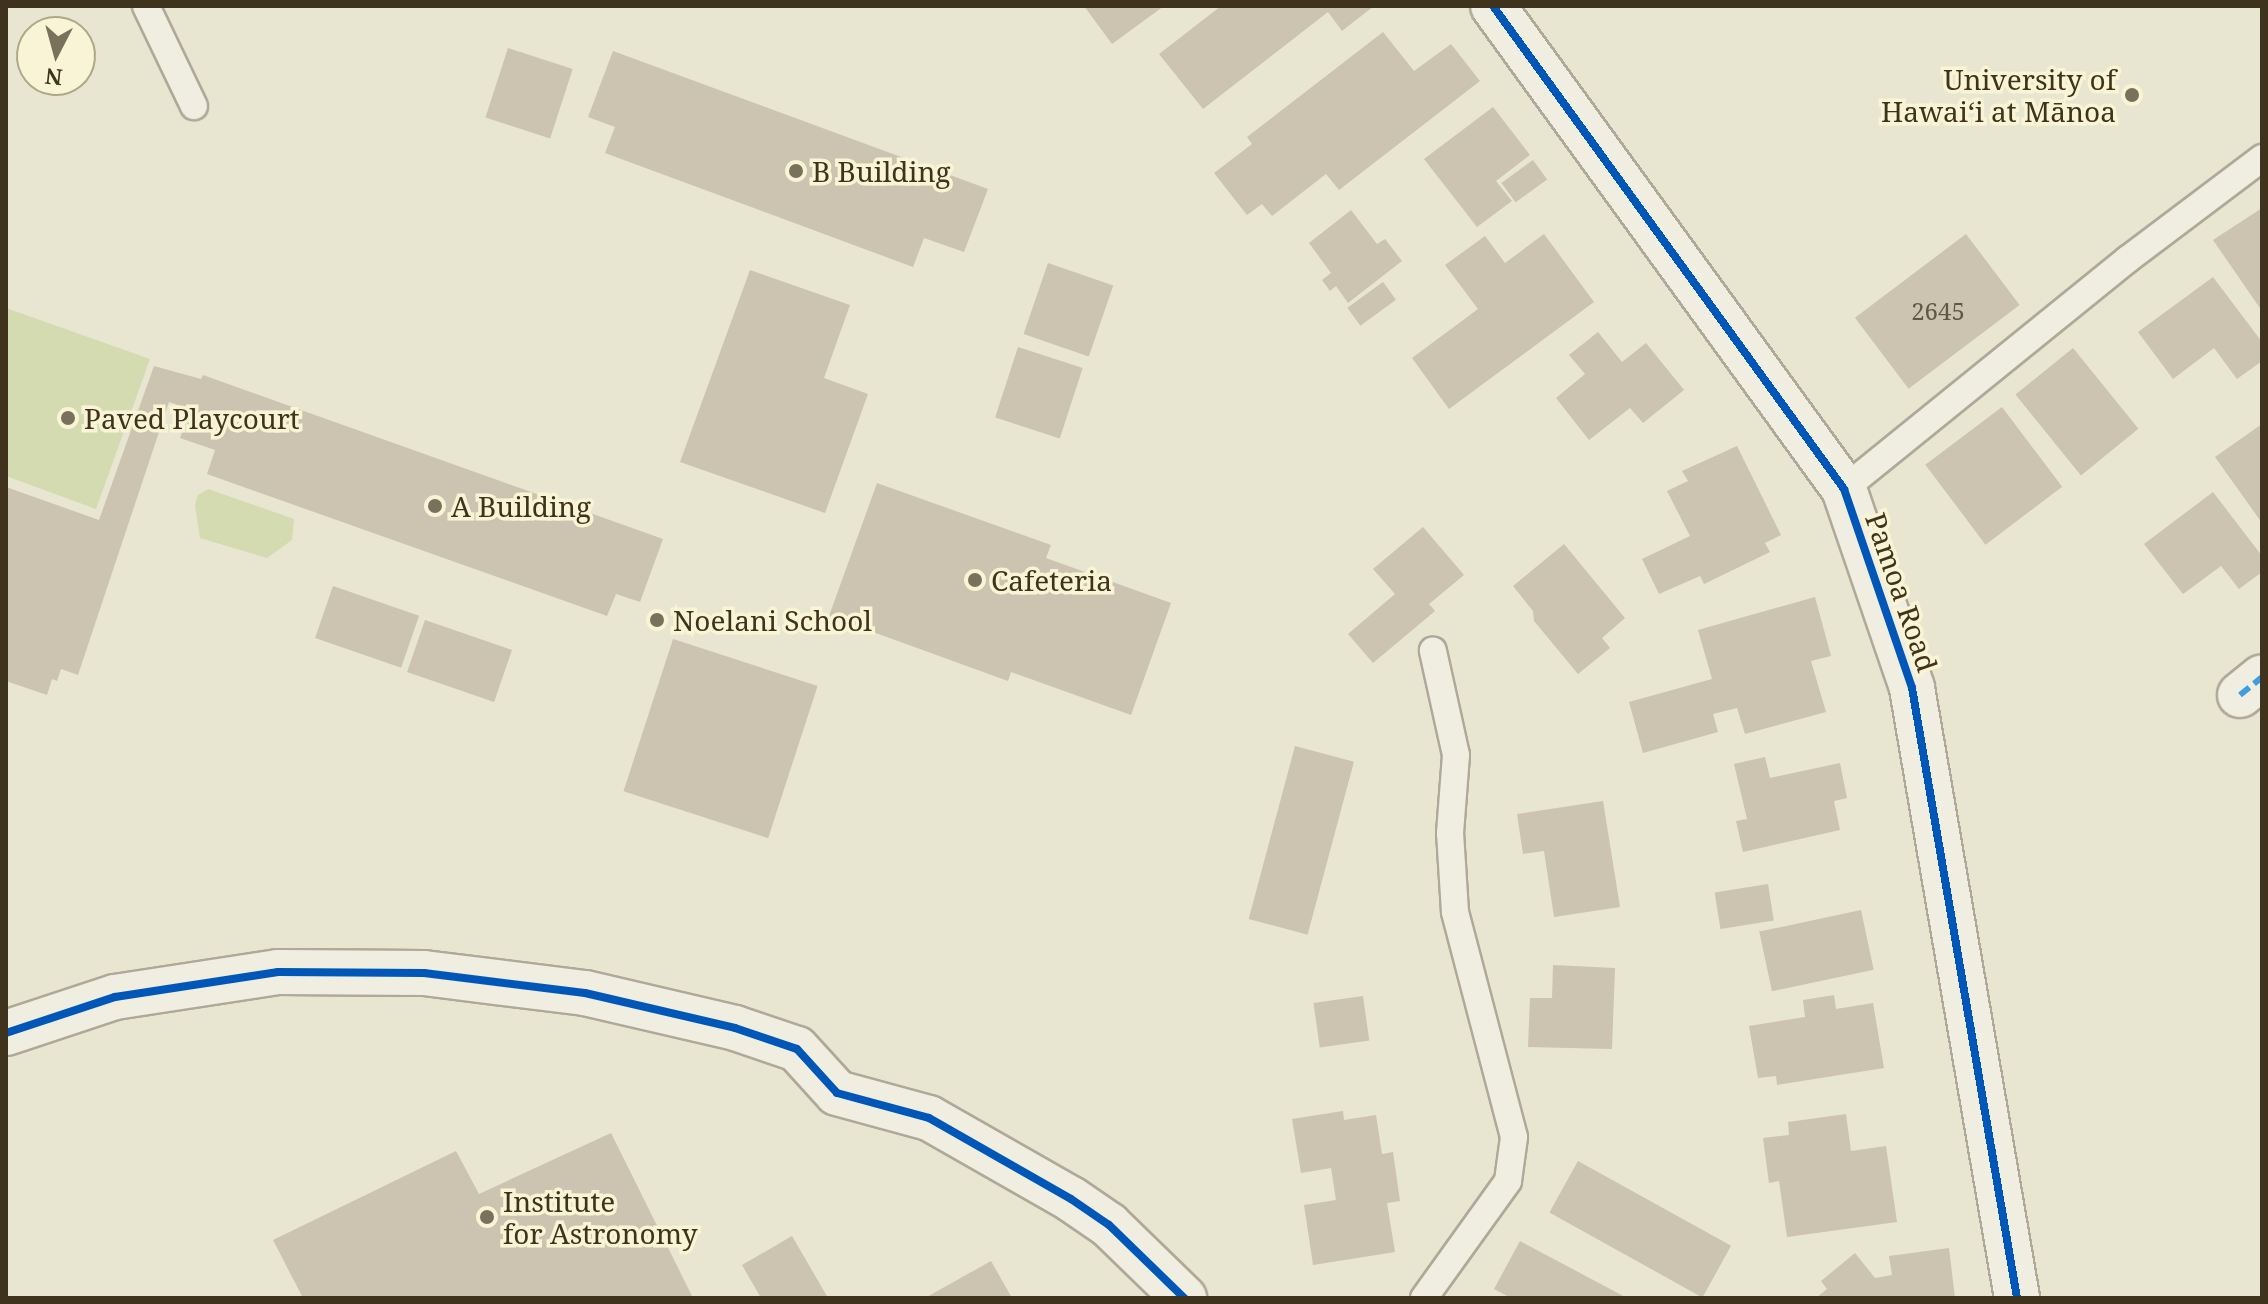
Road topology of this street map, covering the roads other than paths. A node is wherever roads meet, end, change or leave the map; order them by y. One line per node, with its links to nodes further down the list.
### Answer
1 (146, 6): 3 (lane)
2 (1493, 6): 5 (street, Pamoa Road)
3 (194, 106)
4 (2262, 158): 5 (lane)
5 (1844, 489): 10 (street, Pamoa Road)
6 (1433, 651): 9 (lane)
7 (6, 1033): 8 (street)
8 (1184, 1298)
9 (1424, 1298)
10 (2017, 1298)

